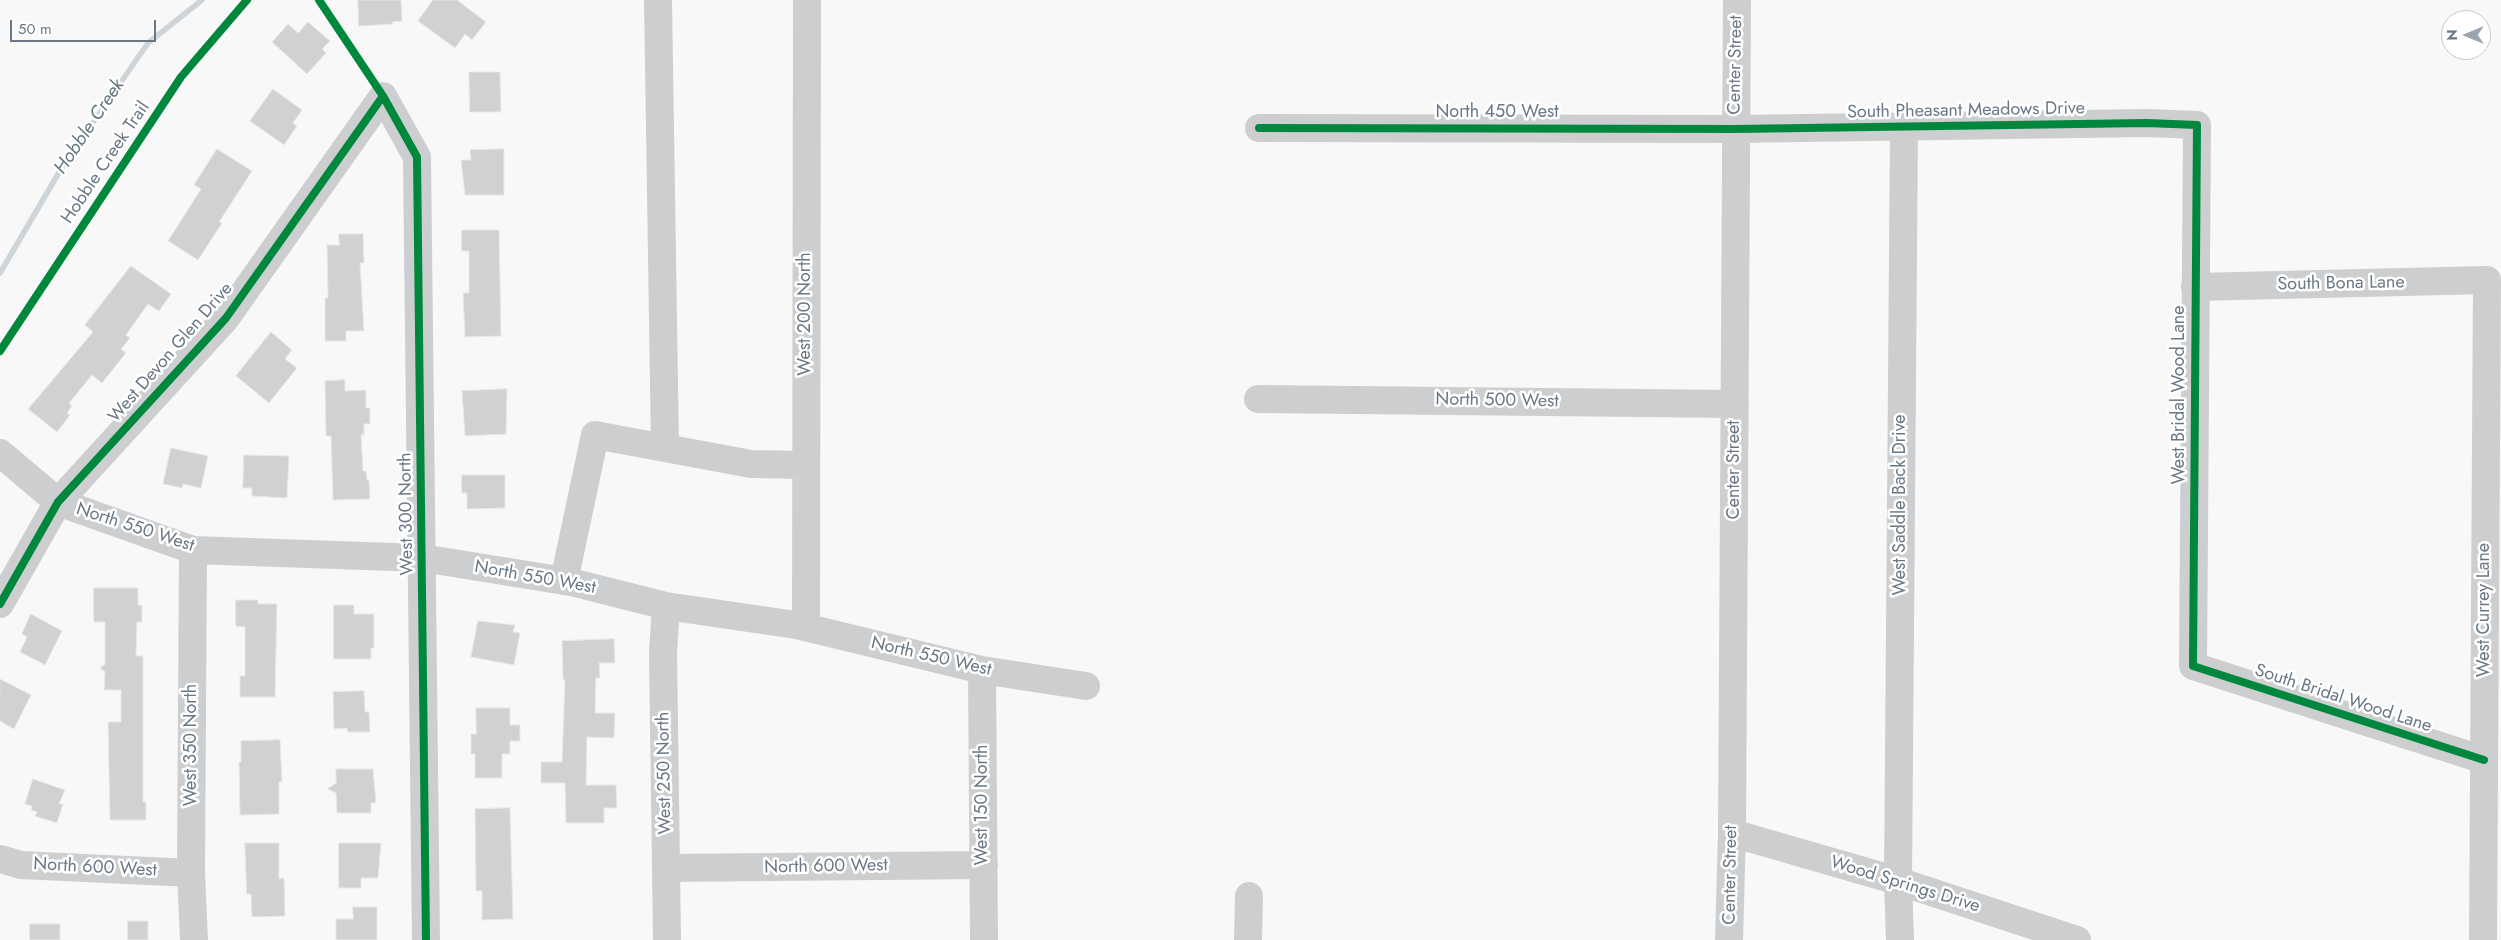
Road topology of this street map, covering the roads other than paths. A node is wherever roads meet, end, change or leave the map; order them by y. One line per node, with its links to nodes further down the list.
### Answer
1 (658, 0): 13 (street)
2 (807, 0): 15 (street, West 200 North)
3 (1737, 0): 8 (street, Center Street)
4 (383, 96): 16 (street, West Devon Glen Drive); 18 (street, West 300 North)
5 (2197, 125): 7 (street, South Pheasant Meadows Drive); 10 (street, West Bridal Wood Lane)
6 (1260, 128): 8 (street, North 450 West)
7 (1904, 128): 8 (street, South Pheasant Meadows Drive); 32 (street, West Saddle Back Drive)
8 (1735, 129): 12 (street, Center Street)
9 (2487, 280): 10 (street, South Bona Lane); 26 (street, West Currey Lane)
10 (2196, 287): 23 (street, West Bridal Wood Lane)
11 (1258, 399): 12 (street, North 500 West)
12 (1735, 404): 27 (street, Center Street)
13 (665, 448): 15 (street); 19 (street)
14 (0, 453): 16 (street, North 550 West)
15 (806, 465): 22 (street, West 200 North)
16 (58, 502): 17 (street, North 550 West); 20 (street, West Devon Glen Drive)
17 (194, 550): 18 (street, North 550 West); 31 (street, West 350 North)
18 (422, 558): 19 (street, North 550 West); 35 (street, West 300 North)
19 (564, 581): 21 (street, North 550 West)
20 (0, 604)
21 (666, 606): 22 (street, North 550 West); 30 (street, West 250 North)
22 (806, 627): 24 (street, North 550 West)
23 (2193, 666): 26 (street, South Bridal Wood Lane)
24 (982, 670): 25 (street, North 550 West); 29 (street, West 150 North)
25 (1086, 686)
26 (2484, 760): 42 (street, West Currey Lane)
27 (1732, 833): 32 (street, Wood Springs Drive); 39 (street, Center Street)
28 (0, 859): 31 (street, North 600 West)
29 (984, 865): 30 (street, North 600 West); 37 (street, West 150 North)
30 (667, 868): 36 (street, West 250 North)
31 (191, 873): 34 (street, West 350 North)
32 (1898, 881): 40 (street, West Saddle Back Drive); 41 (street, Wood Springs Drive)
33 (1249, 896): 38 (street)
34 (194, 940)
35 (426, 940)
36 (667, 940)
37 (984, 940)
38 (1248, 940)
39 (1730, 940)
40 (1900, 940)
41 (2077, 940)
42 (2483, 940)

